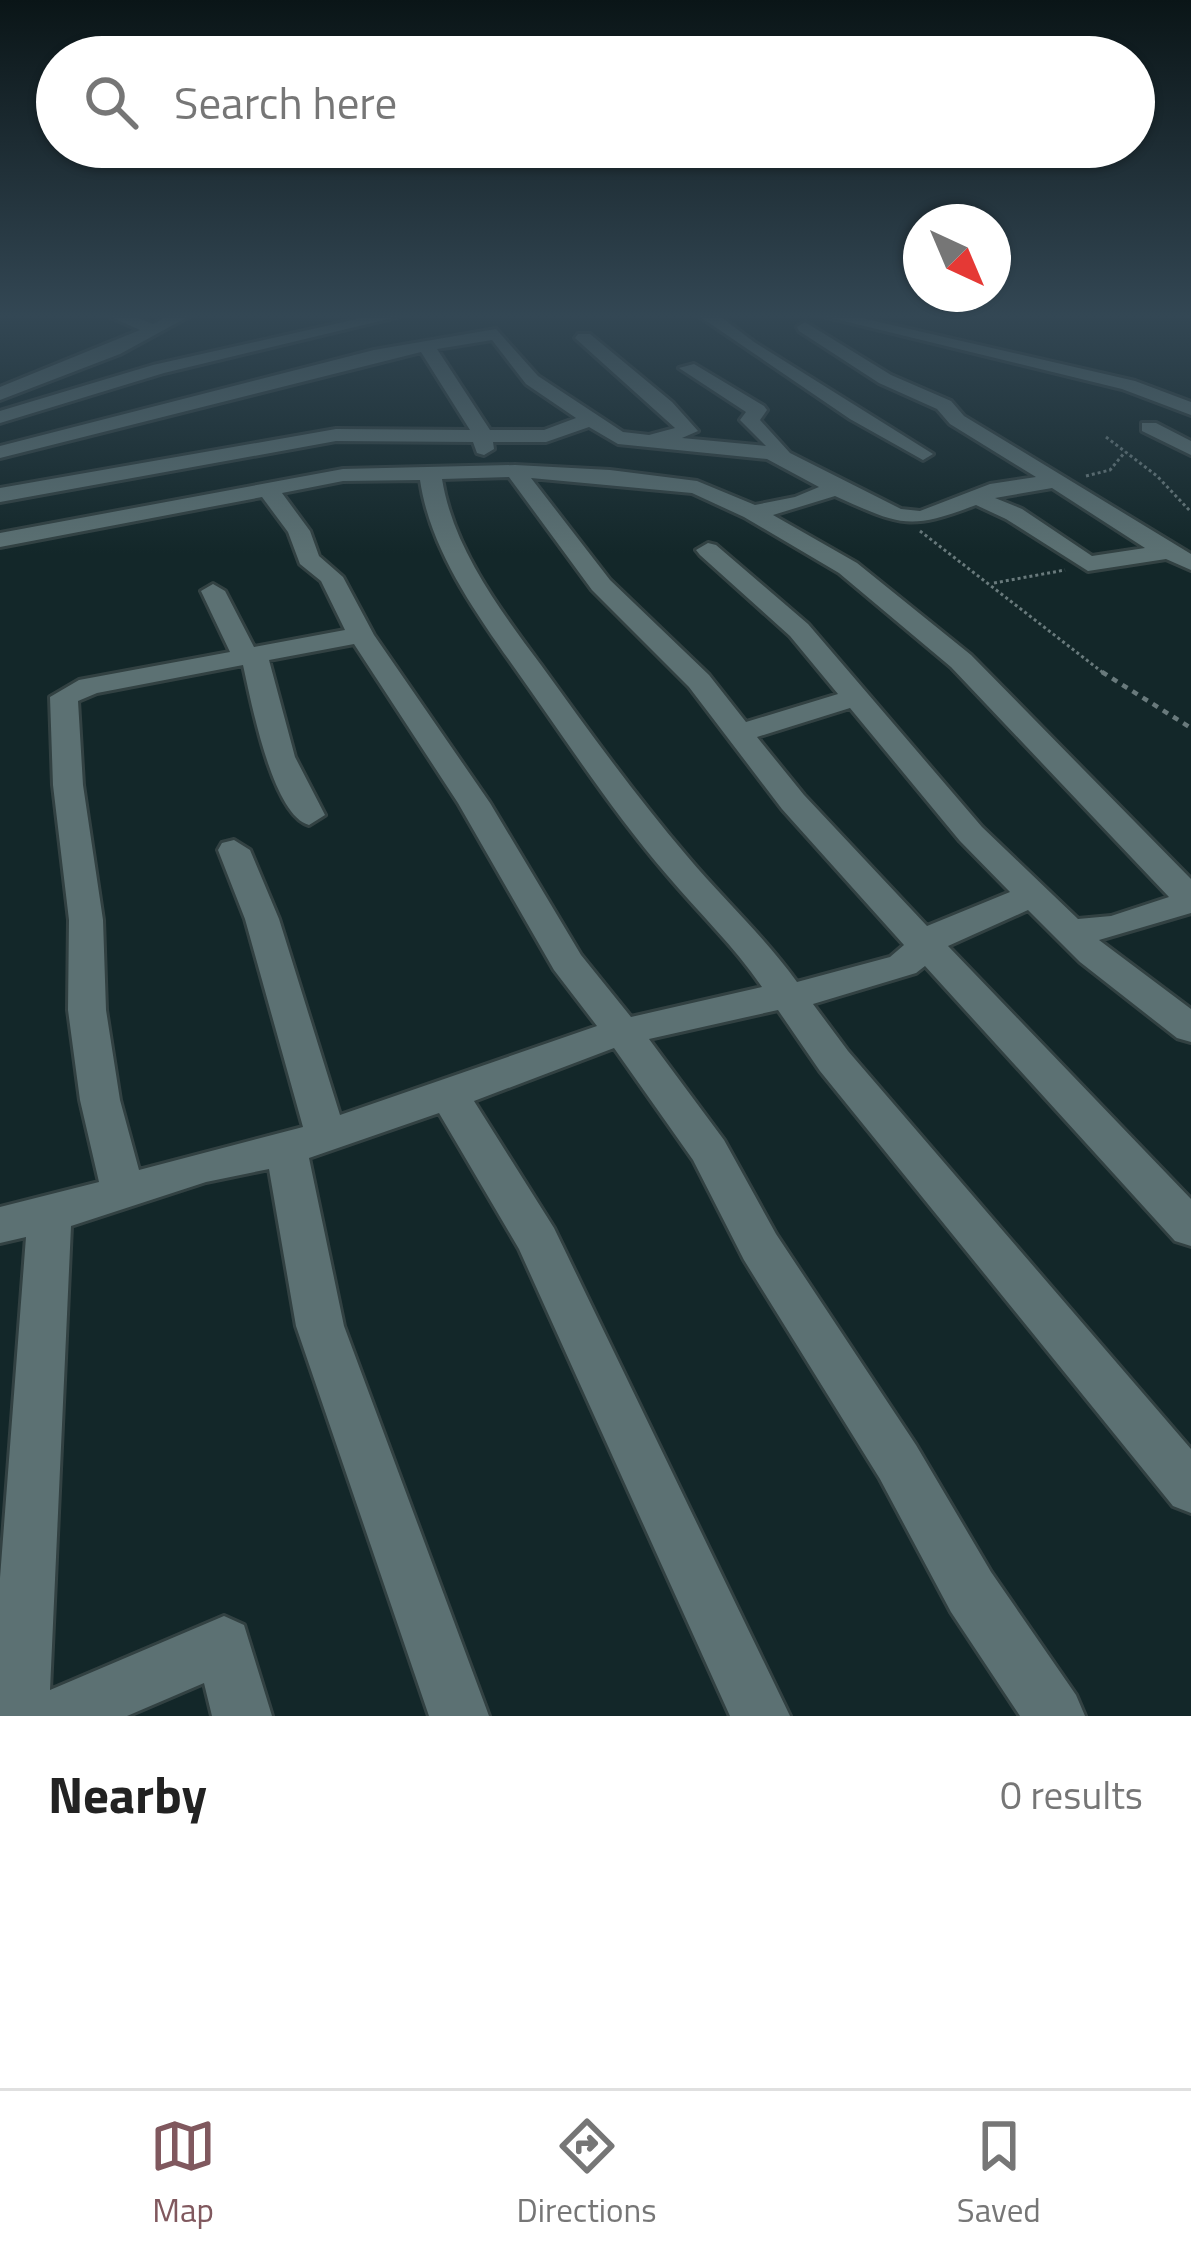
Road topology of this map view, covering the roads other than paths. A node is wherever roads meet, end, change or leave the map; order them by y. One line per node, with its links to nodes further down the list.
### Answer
1 (78, 394): 11 (street)
2 (229, 394): 17 (street)
3 (460, 394): 14 (street)
4 (552, 394): 12 (street)
5 (647, 394): 15 (street)
6 (731, 394): 19 (street)
7 (827, 394): 18 (street)
8 (918, 394): 22 (street)
9 (1152, 394): 10 (street)
10 (1191, 409)
11 (0, 417)
12 (590, 420): 14 (street); 15 (street)
13 (1149, 427): 16 (street)
14 (483, 434): 20 (street); 25 (street)
15 (639, 442): 19 (street)
16 (1191, 449)
17 (0, 452)
18 (923, 454)
19 (780, 456): 24 (street)
20 (499, 472): 21 (street); 27 (street); 36 (street)
21 (430, 473): 23 (street); 43 (street)
22 (1055, 481): 26 (street); 30 (street)
23 (266, 487): 29 (street); 33 (street)
24 (835, 488): 26 (street); 27 (street)
25 (0, 495)
26 (980, 499): 30 (street)
27 (746, 504): 28 (street)
28 (788, 532): 35 (street); 40 (street)
29 (0, 539)
30 (1168, 552): 31 (street)
31 (1191, 563)
32 (213, 591): 34 (street)
33 (361, 635): 34 (street); 45 (street)
34 (250, 656): 37 (street); 48 (street)
35 (853, 698): 36 (street); 39 (street)
36 (742, 732): 42 (street)
37 (309, 815)
38 (234, 850): 47 (street)
39 (1035, 894): 41 (street); 42 (street)
40 (1191, 900): 41 (street)
41 (1071, 932): 44 (street)
42 (926, 948): 43 (street); 50 (street)
43 (784, 994): 45 (street); 51 (street)
44 (1191, 1029)
45 (622, 1035): 46 (street); 57 (street)
46 (449, 1095): 47 (street); 56 (street)
47 (306, 1142): 48 (street); 55 (street)
48 (123, 1192): 49 (street)
49 (25, 1220): 52 (street)
50 (1191, 1228)
51 (1191, 1488)
52 (19, 1716)
53 (58, 1716): 54 (street)
54 (242, 1716)
55 (459, 1716)
56 (760, 1716)
57 (1054, 1716)

